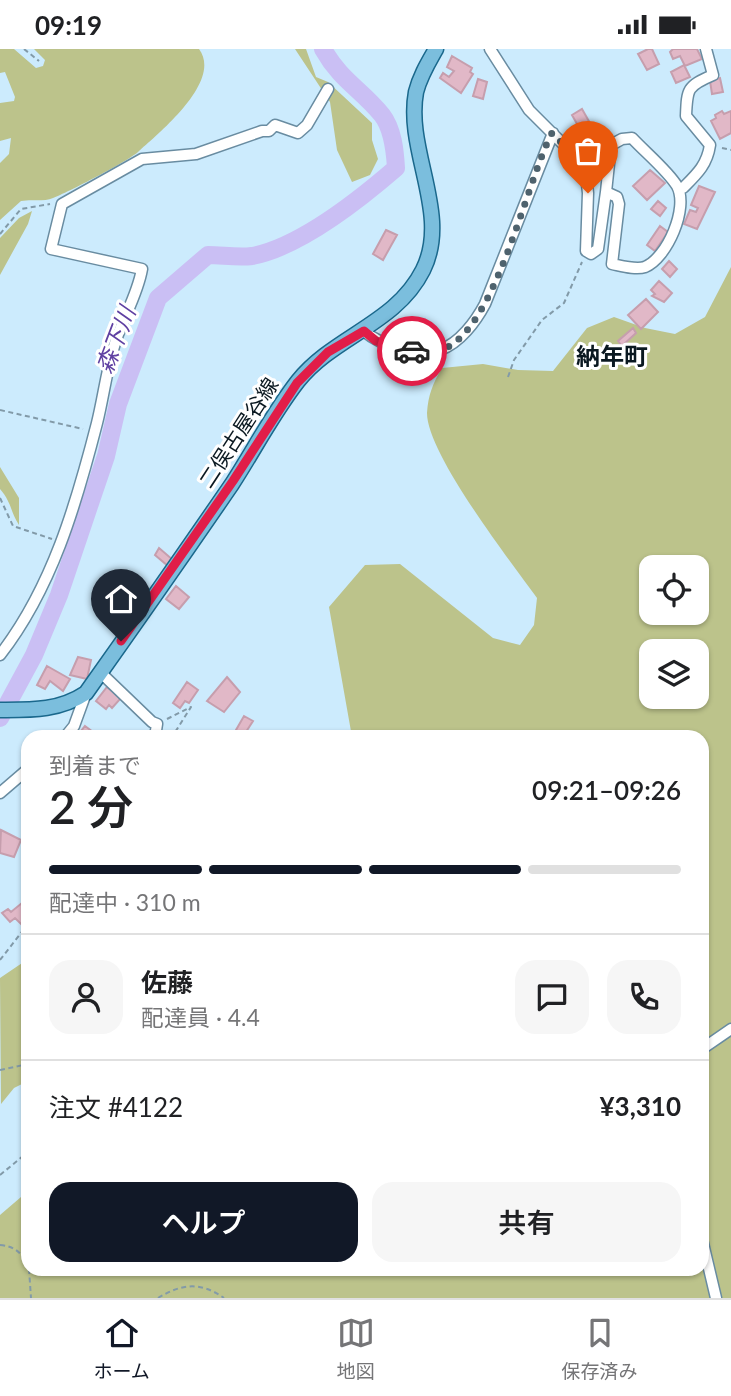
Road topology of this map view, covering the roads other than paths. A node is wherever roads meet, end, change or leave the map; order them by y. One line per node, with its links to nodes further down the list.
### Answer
1 (436, 49): 8 (main road, 二俣古屋谷線)
2 (490, 49): 5 (street)
3 (706, 49): 6 (street)
4 (328, 89): 9 (street)
5 (552, 133): 7 (street); 8 (street)
6 (678, 188): 7 (street); 7 (street)
7 (606, 192)
8 (364, 331): 10 (main road, 二俣古屋谷線)
9 (0, 655)
10 (100, 673): 11 (main road, 二俣古屋谷線); 14 (street)
11 (86, 693): 12 (main road); 13 (street)
12 (0, 710)
13 (71, 730)
14 (156, 730)
15 (21, 775): 16 (street)
16 (0, 793)
17 (731, 1029): 18 (street)
18 (709, 1044)
19 (709, 1268): 20 (street)
20 (716, 1298)

